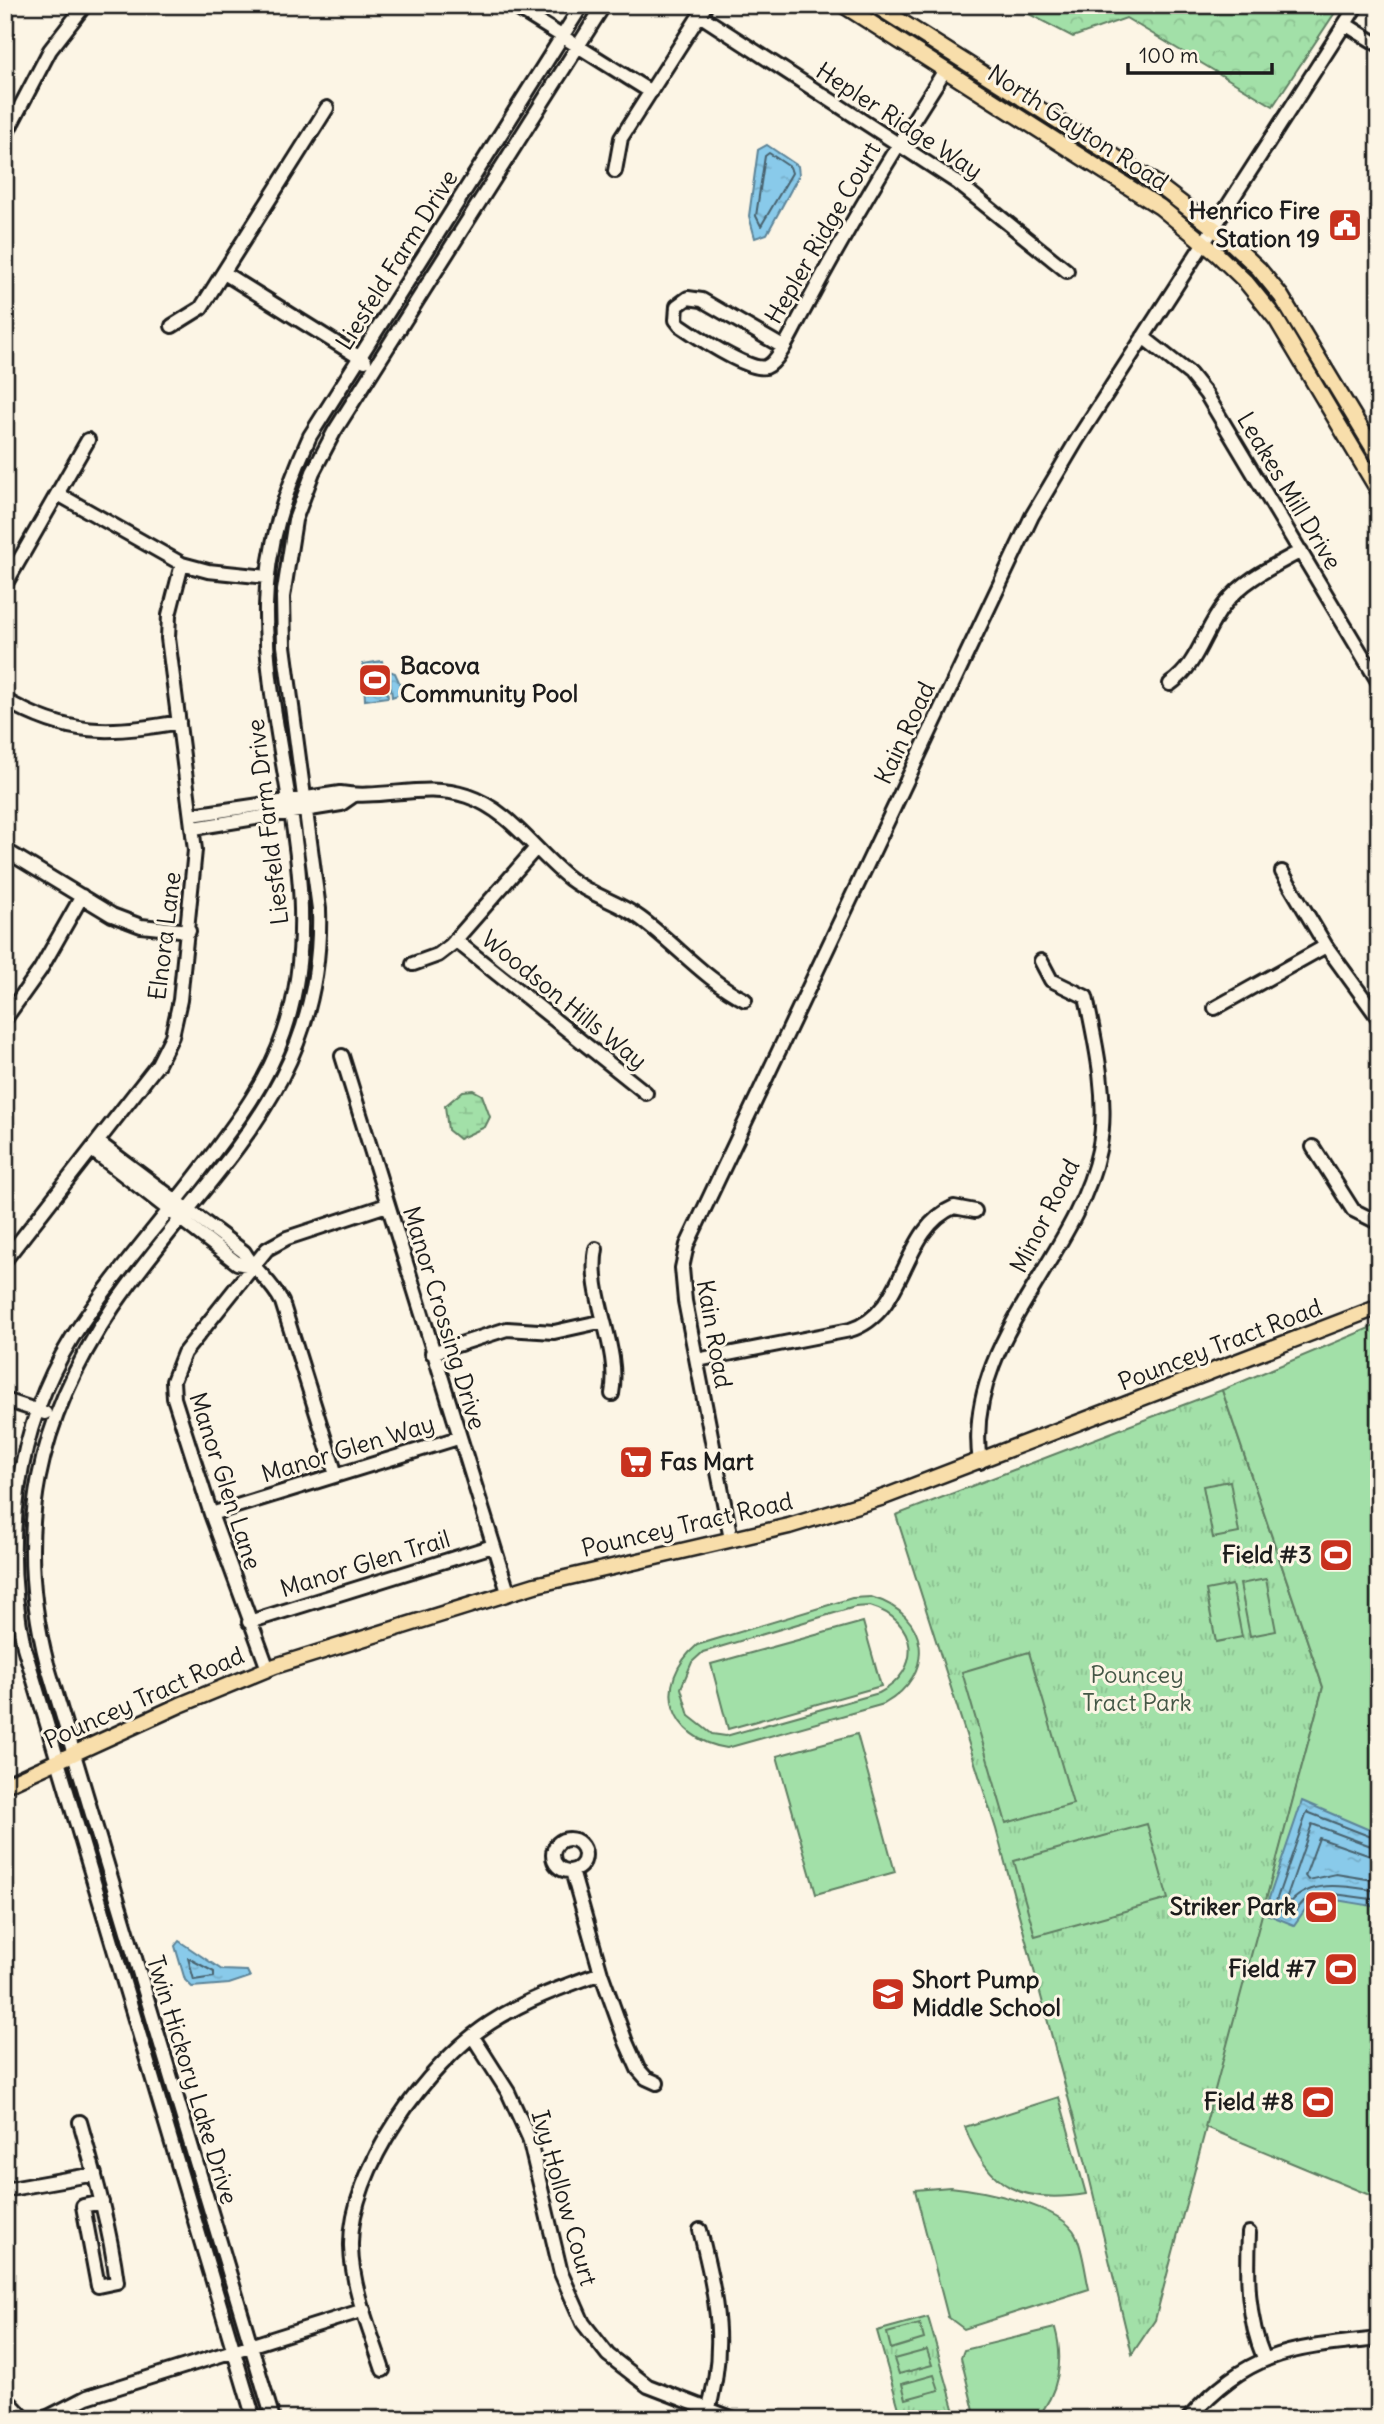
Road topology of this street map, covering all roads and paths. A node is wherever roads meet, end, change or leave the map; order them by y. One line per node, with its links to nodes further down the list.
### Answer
1 (85, 5): 18 (street)
2 (512, 5): 10 (street)
3 (539, 5): 10 (street)
4 (582, 5): 12 (street, Liesfeld Farm Drive)
5 (604, 5): 14 (street, Liesfeld Farm Drive)
6 (843, 5): 15 (main road, North Gayton Road)
7 (875, 5): 21 (main road, North Gayton Road)
8 (1357, 5): 11 (street, Kain Road)
9 (704, 11): 16 (street); 19 (street, Hepler Ridge Way)
10 (531, 18): 12 (street)
11 (1345, 24): 13 (street); 21 (street, Kain Road)
12 (562, 37): 14 (street); 28 (street, Liesfeld Farm Drive)
13 (1379, 45)
14 (578, 47): 16 (street); 29 (street, Liesfeld Farm Drive)
15 (945, 69): 19 (street, Hepler Ridge Court); 22 (main road, North Gayton Road)
16 (651, 93): 20 (street)
17 (327, 108): 24 (street)
18 (5, 136)
19 (898, 144): 23 (street, Hepler Ridge Way); 27 (street, Hepler Ridge Court)
20 (615, 171)
21 (1214, 227): 22 (street, Kain Road); 31 (main road, North Gayton Road)
22 (1204, 242): 26 (street, Kain Road); 32 (main road, North Gayton Road)
23 (1067, 271)
24 (224, 273): 25 (street); 28 (street)
25 (172, 326)
26 (1143, 337): 34 (street, Leakes Mill Drive); 73 (street, Kain Road)
27 (783, 347): 27 (street, Hepler Ridge Court)
28 (360, 358): 29 (street); 36 (street, Liesfeld Farm Drive)
29 (375, 366): 42 (street, Liesfeld Farm Drive)
30 (88, 440): 33 (street)
31 (1379, 458)
32 (1379, 492)
33 (58, 494): 35 (street); 37 (street)
34 (1301, 551): 38 (street, Leakes Mill Drive); 39 (street)
35 (183, 564): 36 (street); 41 (street, Elnora Lane)
36 (267, 577): 43 (street, Liesfeld Farm Drive)
37 (5, 585)
38 (1379, 683)
39 (1170, 684)
40 (5, 699): 41 (street)
41 (179, 722): 44 (street, Elnora Lane)
42 (306, 805): 43 (street); 45 (street); 65 (street, Liesfeld Farm Drive)
43 (289, 807): 44 (street); 63 (street, Liesfeld Farm Drive)
44 (193, 822): 49 (street, Elnora Lane)
45 (536, 848): 50 (street); 54 (street)
46 (5, 850): 48 (street)
47 (1282, 872): 51 (street)
48 (82, 897): 49 (street); 56 (street)
49 (189, 931): 60 (street, Elnora Lane)
50 (455, 940): 53 (street); 59 (street, Woodson Hills Way)
51 (1326, 946): 55 (street); 57 (street)
52 (1041, 961): 79 (street, Minor Road)
53 (413, 964)
54 (746, 1000)
55 (1215, 1008)
56 (5, 1019)
57 (1379, 1019)
58 (342, 1056): 62 (street, Manor Crossing Drive)
59 (646, 1093)
60 (95, 1146): 63 (street); 68 (street, Elnora Lane)
61 (1312, 1147): 66 (street)
62 (387, 1205): 69 (street, Manor Glen Lane); 72 (street, Manor Crossing Drive)
63 (173, 1206): 65 (street); 76 (street, Liesfeld Farm Drive)
64 (975, 1211): 73 (street)
65 (185, 1215): 69 (street); 77 (street, Liesfeld Farm Drive)
66 (1379, 1223)
67 (596, 1249): 71 (street)
68 (5, 1260)
69 (252, 1266): 80 (street); 81 (street, Manor Glen Lane)
70 (1379, 1307): 79 (main road, Pouncey Tract Road)
71 (604, 1321): 72 (street); 74 (street)
72 (432, 1353): 78 (street, Manor Crossing Drive)
73 (697, 1360): 82 (street, Kain Road)
74 (612, 1394)
75 (5, 1400): 76 (street)
76 (38, 1411): 77 (street); 88 (street, Liesfeld Farm Drive)
77 (54, 1417): 87 (street, Liesfeld Farm Drive)
78 (458, 1438): 80 (street, Manor Glen Way); 83 (street, Manor Crossing Drive)
79 (980, 1462): 82 (main road, Pouncey Tract Road)
80 (336, 1475): 81 (street, Manor Glen Way)
81 (211, 1514): 85 (street, Manor Glen Lane)
82 (731, 1539): 84 (main road, Pouncey Tract Road)
83 (493, 1546): 84 (street, Manor Crossing Drive); 85 (street, Manor Glen Trail)
84 (508, 1592): 86 (main road, Pouncey Tract Road)
85 (249, 1622): 86 (street, Manor Glen Lane)
86 (268, 1669): 87 (main road, Pouncey Tract Road)
87 (73, 1753): 88 (main road, Pouncey Tract Road); 102 (street, Twin Hickory Lake Drive)
88 (57, 1761): 89 (main road, Pouncey Tract Road); 103 (street, Twin Hickory Lake Drive)
89 (5, 1785)
90 (572, 1871): 91 (street)
91 (601, 1973): 92 (street); 93 (street)
92 (472, 2037): 100 (street); 107 (street, Ivy Hollow Court)
93 (657, 2083)
94 (80, 2122): 95 (street)
95 (95, 2174): 96 (street); 97 (street)
96 (5, 2190)
97 (102, 2202): 97 (street)
98 (700, 2230): 107 (street)
99 (1249, 2233): 104 (street)
100 (364, 2310): 102 (street); 105 (street)
101 (1379, 2339): 104 (street)
102 (250, 2345): 103 (street); 111 (street, Twin Hickory Lake Drive)
103 (233, 2350): 109 (street); 110 (street, Twin Hickory Lake Drive)
104 (1264, 2358): 113 (street)
105 (383, 2370)
106 (5, 2397): 108 (street)
107 (707, 2415): 112 (street, Ivy Hollow Court)
108 (25, 2419)
109 (44, 2419)
110 (254, 2419)
111 (273, 2419)
112 (734, 2419)
113 (1188, 2419)

